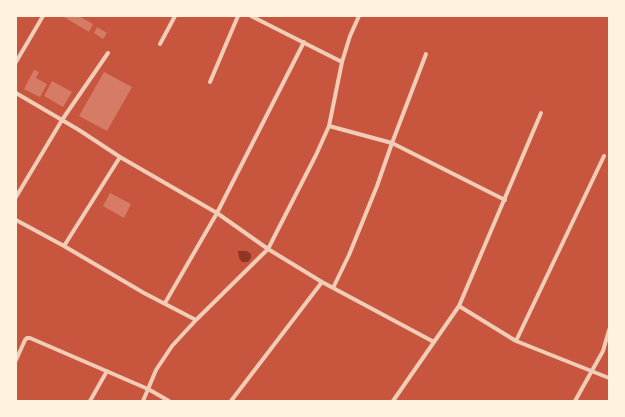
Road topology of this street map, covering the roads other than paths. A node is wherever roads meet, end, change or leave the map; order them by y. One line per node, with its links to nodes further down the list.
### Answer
1 (43, 16): 10 (street)
2 (174, 16): 7 (street)
3 (238, 16): 12 (street)
4 (251, 16): 6 (street)
5 (359, 16): 11 (street)
6 (304, 42): 11 (street); 22 (street)
7 (160, 44)
8 (108, 53): 15 (street)
9 (426, 54): 17 (street)
10 (16, 62)
11 (342, 62): 16 (street)
12 (210, 82)
13 (16, 93): 15 (street)
14 (541, 113): 21 (street)
15 (62, 120): 19 (street); 20 (street)
16 (328, 126): 17 (street); 25 (street)
17 (392, 143): 21 (street); 27 (street)
18 (604, 156): 32 (street)
19 (120, 157): 22 (street); 24 (street)
20 (16, 197)
21 (505, 200): 29 (street)
22 (217, 213): 25 (street); 28 (street)
23 (16, 220): 24 (street)
24 (64, 246): 28 (street)
25 (268, 249): 26 (street); 30 (street)
26 (322, 282): 27 (street); 42 (street)
27 (333, 288): 33 (street)
28 (165, 303): 30 (street)
29 (459, 306): 32 (street); 33 (street)
30 (196, 320): 38 (street)
31 (609, 330): 36 (street)
32 (516, 341): 36 (street)
33 (434, 342): 43 (street)
34 (16, 360): 35 (street)
35 (107, 371): 38 (street); 39 (street)
36 (591, 372): 37 (street); 44 (street)
37 (609, 378)
38 (148, 389): 40 (street); 41 (street)
39 (90, 401)
40 (142, 401)
41 (169, 401)
42 (231, 401)
43 (393, 401)
44 (575, 401)

